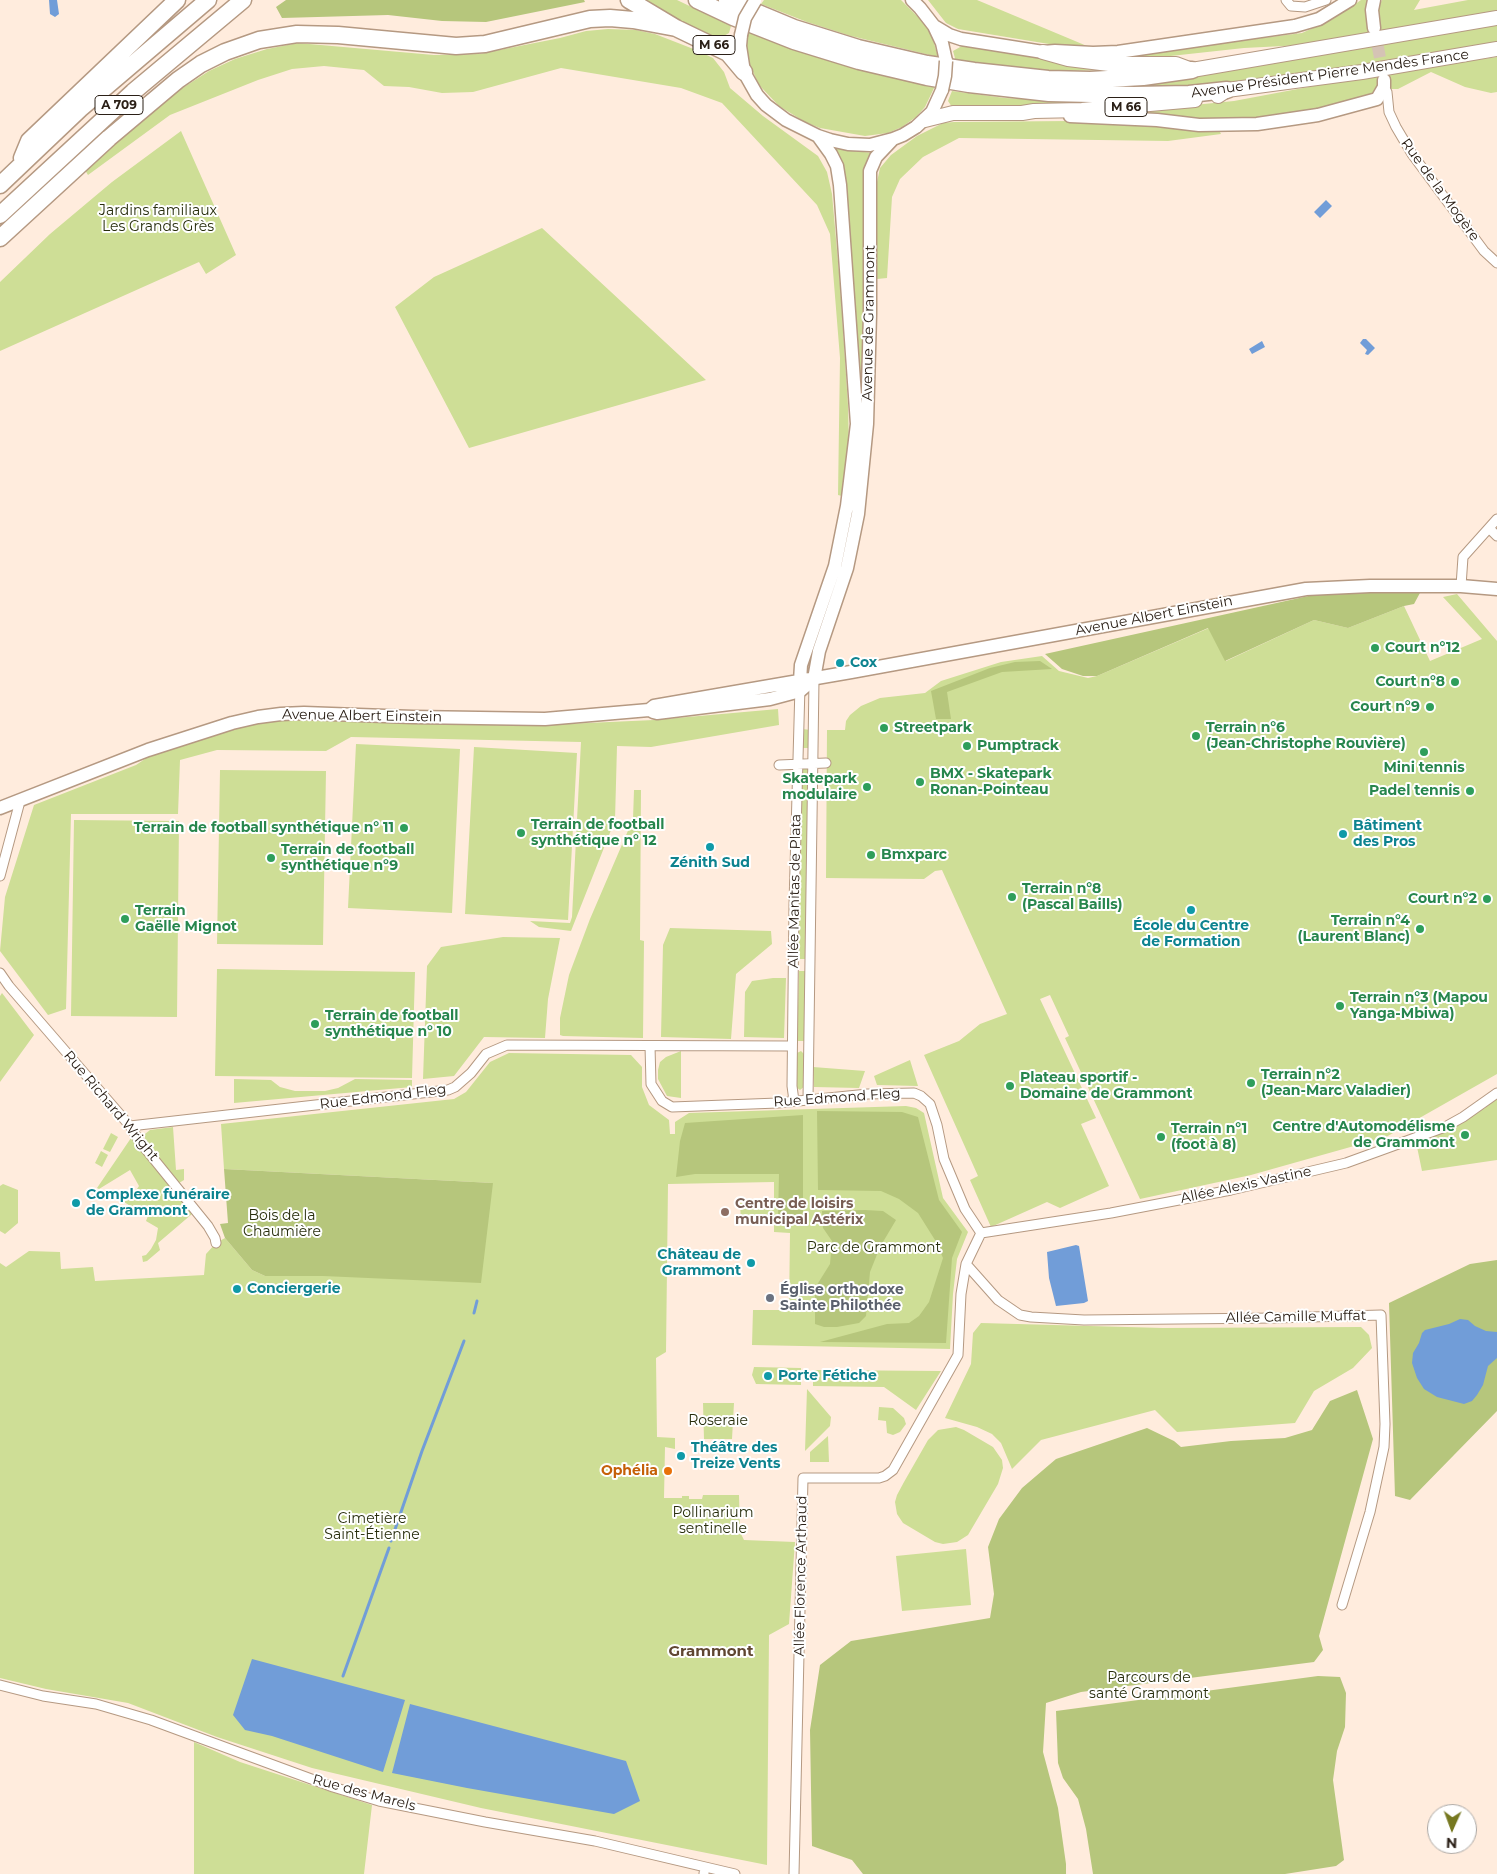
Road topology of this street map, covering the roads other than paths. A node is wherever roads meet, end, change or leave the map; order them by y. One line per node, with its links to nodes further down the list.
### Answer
1 (167, 0): 18 (highway)
2 (177, 0): 18 (highway)
3 (208, 0): 31 (highway, A 709)
4 (243, 0): 33 (highway, A 709)
5 (629, 0): 16 (highway, M 66)
6 (697, 0): 24 (highway, Avenue Président Pierre Mendès France / M 66)
7 (727, 0): 21 (highway, Avenue Président Pierre Mendès France / M 66)
8 (912, 0): 15 (main road)
9 (1286, 0): 10 (street)
10 (1326, 0)
11 (1350, 0): 20 (main road, M 66)
12 (1374, 0): 17 (main road)
13 (755, 1): 22 (main road, bridge)
14 (1497, 18): 21 (main road, Avenue Président Pierre Mendès France / M 66)
15 (934, 26): 20 (main road, M 66); 28 (main road, bridge)
16 (676, 28): 22 (highway, M 66); 34 (highway)
17 (1374, 28)
18 (129, 45): 31 (highway)
19 (1497, 50): 24 (main road, Avenue Président Pierre Mendès France / M 66)
20 (1043, 52): 21 (main road, M 66)
21 (1192, 70)
22 (744, 72): 29 (main road)
23 (1384, 84): 25 (main road); 26 (street)
24 (1227, 90): 27 (main road, M 66)
25 (1377, 99): 26 (street); 27 (main road)
26 (1389, 112): 35 (street, Rue de la Mogère)
27 (1022, 113): 28 (main road, M 66)
28 (924, 120): 30 (main road)
29 (818, 136): 30 (main road); 36 (main road, Avenue de Grammont)
30 (893, 139): 37 (main road, Avenue de Grammont)
31 (18, 167): 32 (highway, A 709)
32 (0, 184)
33 (0, 215)
34 (0, 238)
35 (1497, 263)
36 (847, 506): 37 (main road); 46 (main road, Avenue de Grammont)
37 (858, 514): 43 (main road, Avenue de Grammont)
38 (1497, 519): 39 (street)
39 (1489, 528): 40 (street); 41 (street)
40 (1497, 536)
41 (1461, 586): 42 (main road, Avenue Albert Einstein); 44 (main road, Avenue Albert Einstein)
42 (1497, 589)
43 (819, 651): 44 (main road); 45 (main road, Avenue de Grammont)
44 (840, 674): 45 (main road, Avenue Albert Einstein)
45 (814, 679): 46 (main road, Avenue Albert Einstein); 48 (street, Allée Manitas de Plata)
46 (800, 686): 49 (street, Allée Manitas de Plata); 51 (main road, Avenue Albert Einstein)
47 (826, 762): 48 (street)
48 (814, 763): 49 (street); 58 (street, Allée Manitas de Plata)
49 (797, 764): 50 (street); 56 (street, Allée Manitas de Plata)
50 (779, 765)
51 (18, 800): 52 (main road, Avenue Albert Einstein); 53 (street)
52 (0, 808)
53 (0, 876)
54 (0, 973): 60 (street, Rue Richard Wright)
55 (650, 1046): 56 (street, Rue Edmond Fleg); 59 (street, Rue Edmond Fleg); 60 (street, Rue Edmond Fleg)
56 (792, 1046): 59 (street, Allée Manitas de Plata)
57 (1497, 1093): 61 (street, Allée Alexis Vastine)
58 (808, 1099): 59 (street, Rue Edmond Fleg); 61 (street, Rue Edmond Fleg)
59 (794, 1101)
60 (130, 1126): 62 (street, Rue Richard Wright)
61 (981, 1233): 63 (street, Allée Florence Arthaud)
62 (216, 1243)
63 (966, 1264): 64 (street, Allée Camille Muffat); 69 (street, Allée Florence Arthaud)
64 (1342, 1605)
65 (0, 1686): 66 (street, Rue des Marels)
66 (720, 1870): 67 (street); 68 (street, Rue des Marels)
67 (703, 1874)
68 (735, 1874)
69 (794, 1874)

